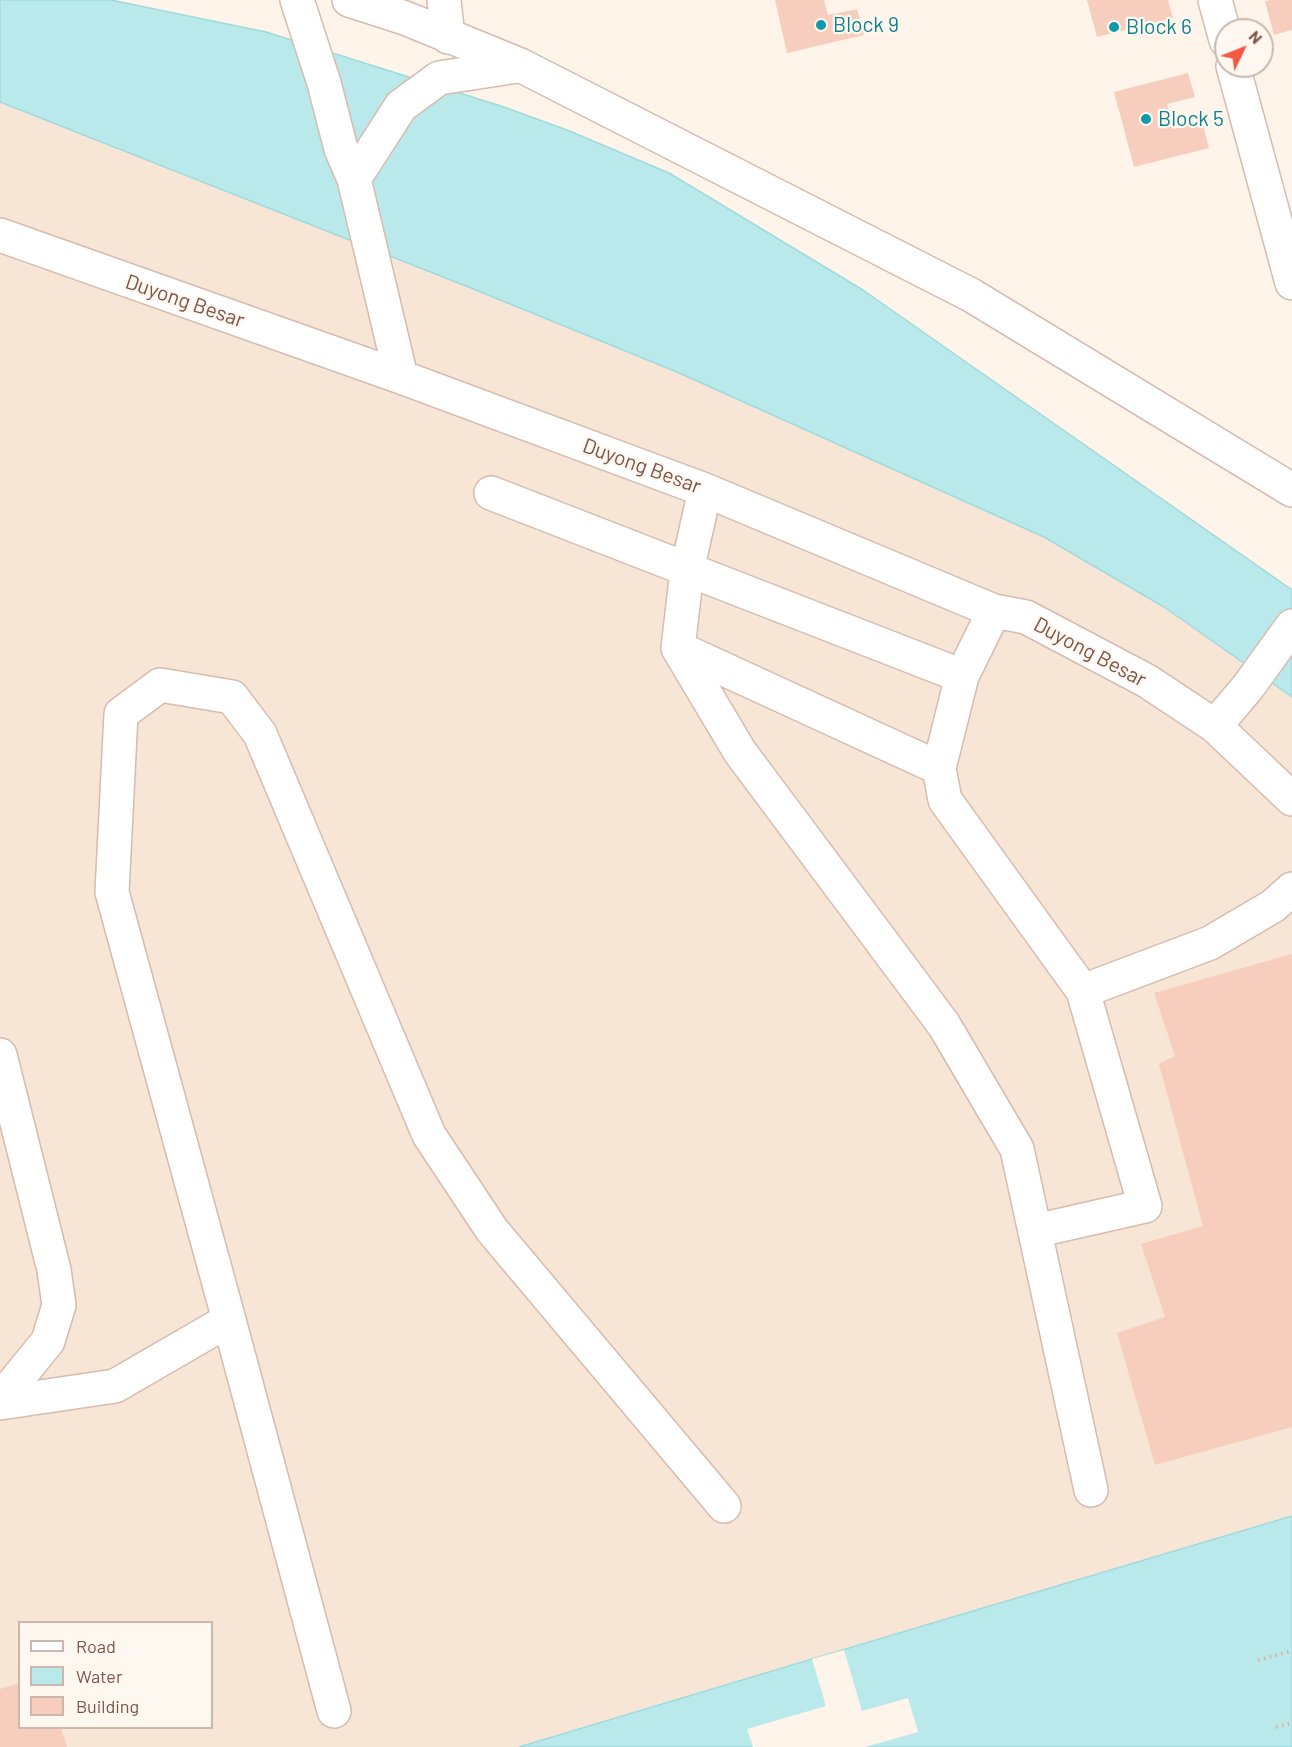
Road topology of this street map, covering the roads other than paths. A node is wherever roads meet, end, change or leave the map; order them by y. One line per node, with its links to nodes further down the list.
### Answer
1 (297, 0): 9 (street)
2 (349, 0): 6 (street)
3 (444, 0): 6 (street)
4 (1215, 0): 5 (street)
5 (1220, 18)
6 (448, 36): 7 (street)
7 (520, 65): 9 (street); 14 (street)
8 (1236, 78): 11 (street)
9 (354, 179): 12 (street)
10 (0, 236): 12 (street, Duyong Besar)
11 (1292, 284)
12 (401, 377): 13 (street, Duyong Besar)
13 (705, 490): 16 (street); 17 (street, Duyong Besar)
14 (1292, 490)
15 (490, 493): 16 (street)
16 (687, 571): 19 (street); 20 (street)
17 (994, 611): 20 (street); 21 (street, Duyong Besar)
18 (1292, 626): 21 (street)
19 (678, 648): 22 (street); 28 (street)
20 (962, 676): 22 (street)
21 (1215, 726): 23 (street, Duyong Besar)
22 (939, 768): 25 (street)
23 (1292, 799)
24 (1292, 889): 25 (street)
25 (1083, 991): 28 (street)
26 (0, 1055): 27 (street)
27 (8, 1108): 30 (street)
28 (1035, 1231): 31 (street)
29 (229, 1320): 30 (street); 32 (street); 33 (street)
30 (0, 1401)
31 (1091, 1490)
32 (724, 1506)
33 (334, 1711)

